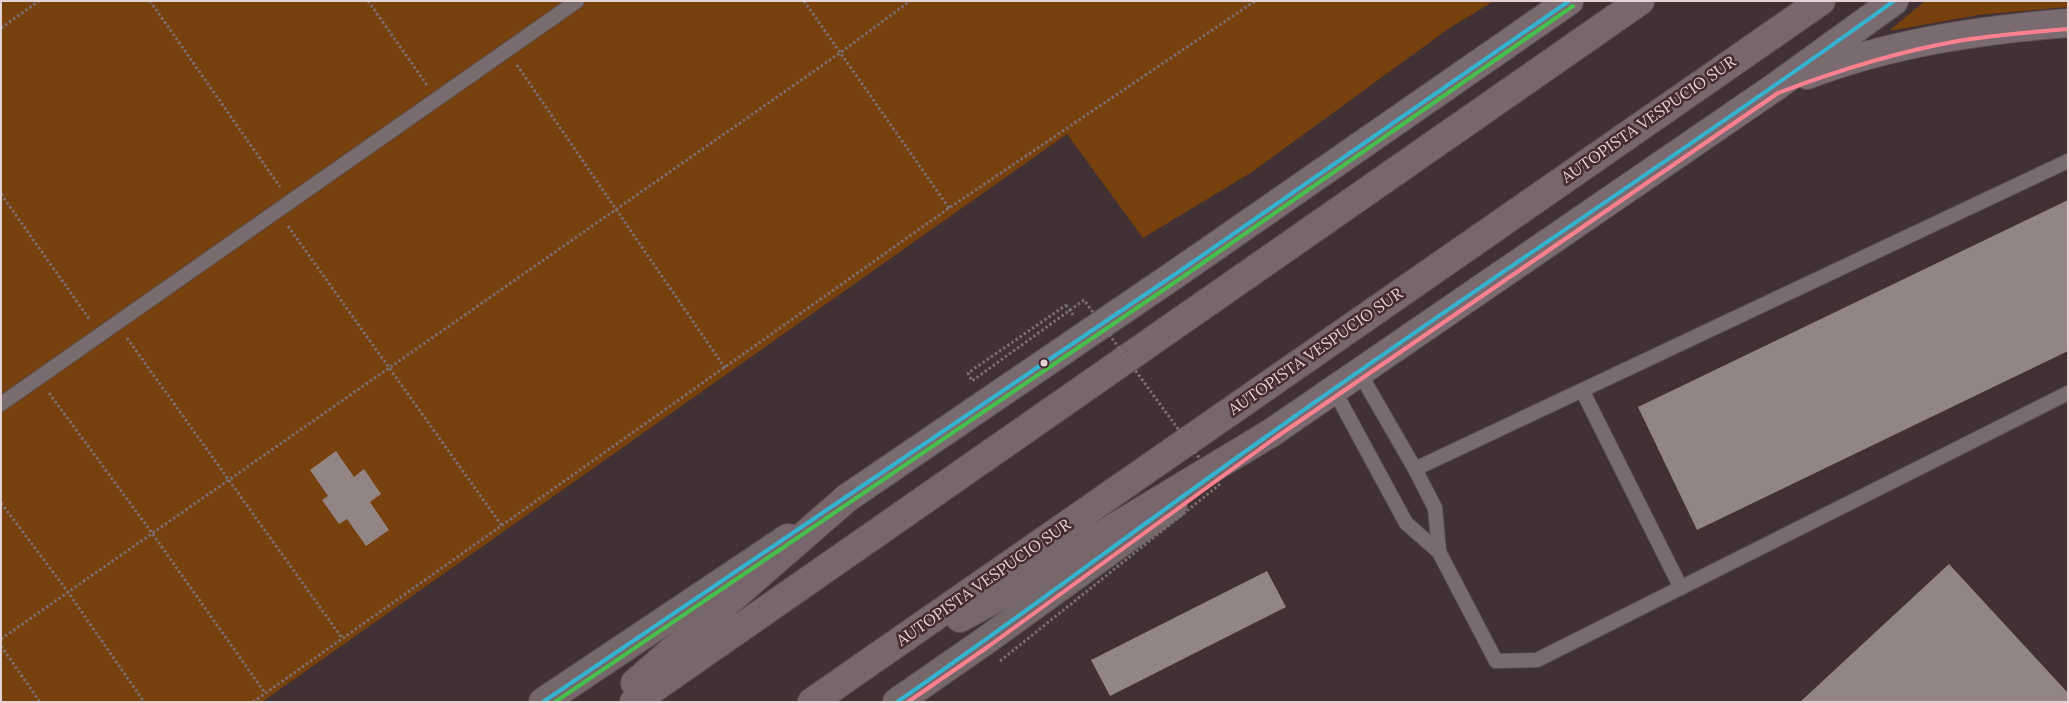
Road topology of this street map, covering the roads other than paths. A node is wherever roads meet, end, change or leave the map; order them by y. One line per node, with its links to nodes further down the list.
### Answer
1 (577, 1): 13 (lane)
2 (1640, 1): 22 (highway)
3 (1821, 1): 19 (highway, AUTOPISTA VESPUCIO SUR)
4 (1894, 1): 7 (main road)
5 (1558, 5): 16 (main road)
6 (2068, 23): 7 (main road)
7 (1775, 86): 9 (main road)
8 (2068, 161): 11 (lane)
9 (1359, 372): 10 (main road); 15 (lane)
10 (1334, 390): 14 (main road); 17 (lane)
11 (1582, 390): 15 (lane); 18 (lane)
12 (2068, 393): 18 (lane)
13 (1, 404)
14 (1271, 433): 19 (highway); 24 (main road)
15 (1415, 469): 17 (lane)
16 (847, 498): 20 (main road); 21 (highway)
17 (1439, 552): 18 (lane)
18 (1681, 588)
19 (842, 681): 23 (highway, AUTOPISTA VESPUCIO SUR)
20 (543, 702)
21 (615, 702)
22 (634, 702)
23 (812, 702)
24 (897, 702)

